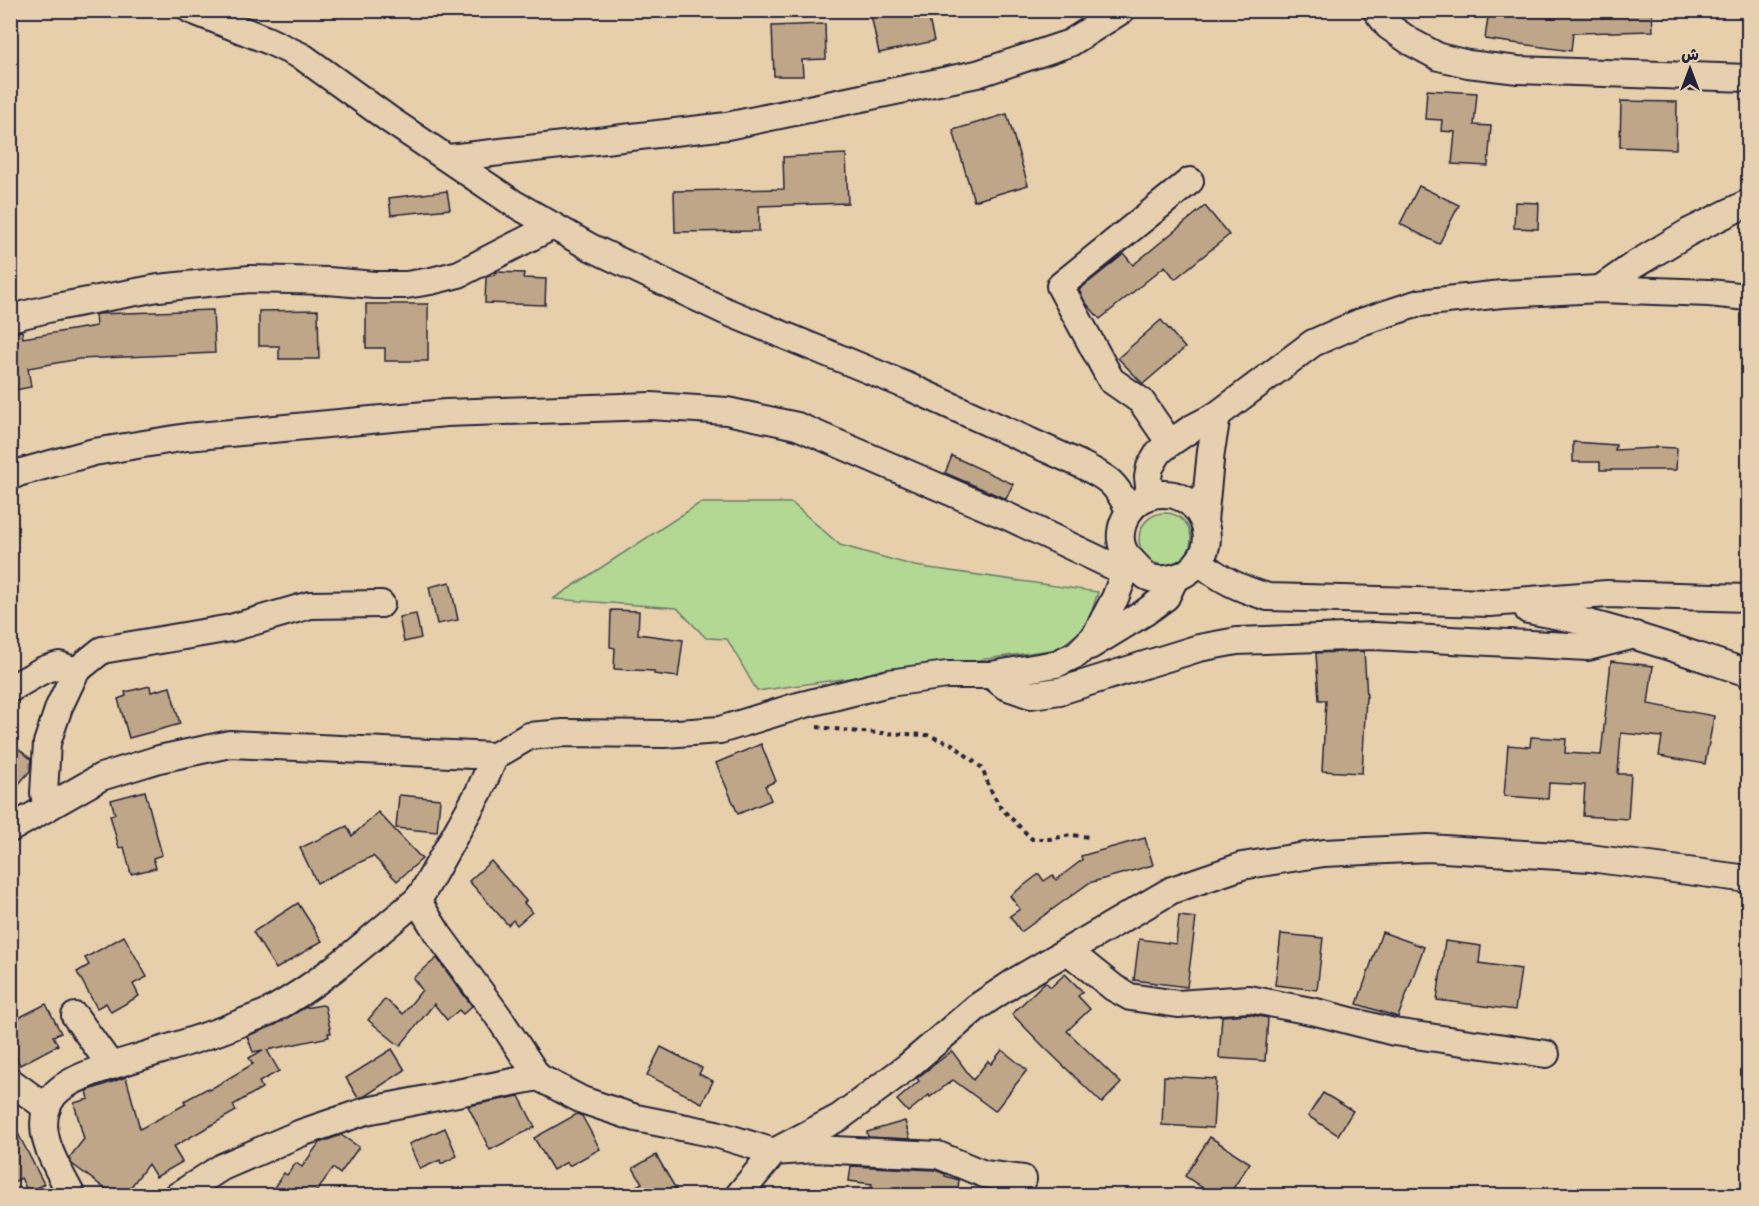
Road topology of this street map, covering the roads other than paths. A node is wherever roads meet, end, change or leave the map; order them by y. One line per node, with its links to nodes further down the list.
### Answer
1 (191, 10): 5 (street)
2 (1122, 10): 5 (street)
3 (1376, 10): 4 (street)
4 (1749, 78)
5 (449, 159): 8 (street)
6 (1190, 181): 13 (street)
7 (1749, 203): 9 (street)
8 (553, 226): 11 (street); 16 (street)
9 (1600, 289): 10 (street); 12 (street)
10 (1749, 297)
11 (10, 318)
12 (1217, 415): 13 (street); 17 (street)
13 (1170, 443): 15 (street)
14 (10, 477): 19 (street)
15 (1150, 495): 16 (street); 17 (street)
16 (1129, 510): 19 (street)
17 (1204, 522): 18 (street)
18 (1199, 561): 20 (street); 22 (street)
19 (1128, 566): 20 (street); 25 (street)
20 (1175, 578): 25 (street)
21 (1749, 598): 22 (street)
22 (1490, 603): 24 (street)
23 (381, 604): 26 (street)
24 (1635, 635): 27 (street); 28 (street)
25 (1077, 654): 28 (street)
26 (76, 671): 29 (street); 31 (street)
27 (1749, 672)
28 (991, 675): 30 (street)
29 (10, 689)
30 (495, 756): 31 (street); 34 (street)
31 (47, 808): 32 (street)
32 (10, 829)
33 (1749, 879): 35 (street)
34 (417, 900): 38 (street); 39 (street)
35 (1068, 951): 37 (street); 42 (street)
36 (75, 1016): 38 (street)
37 (1546, 1053)
38 (111, 1066): 41 (street)
39 (538, 1077): 42 (street); 45 (street)
40 (10, 1081): 41 (street)
41 (47, 1108): 44 (street)
42 (774, 1152): 43 (street); 46 (street)
43 (1023, 1179)
44 (72, 1196)
45 (177, 1196)
46 (738, 1196)

